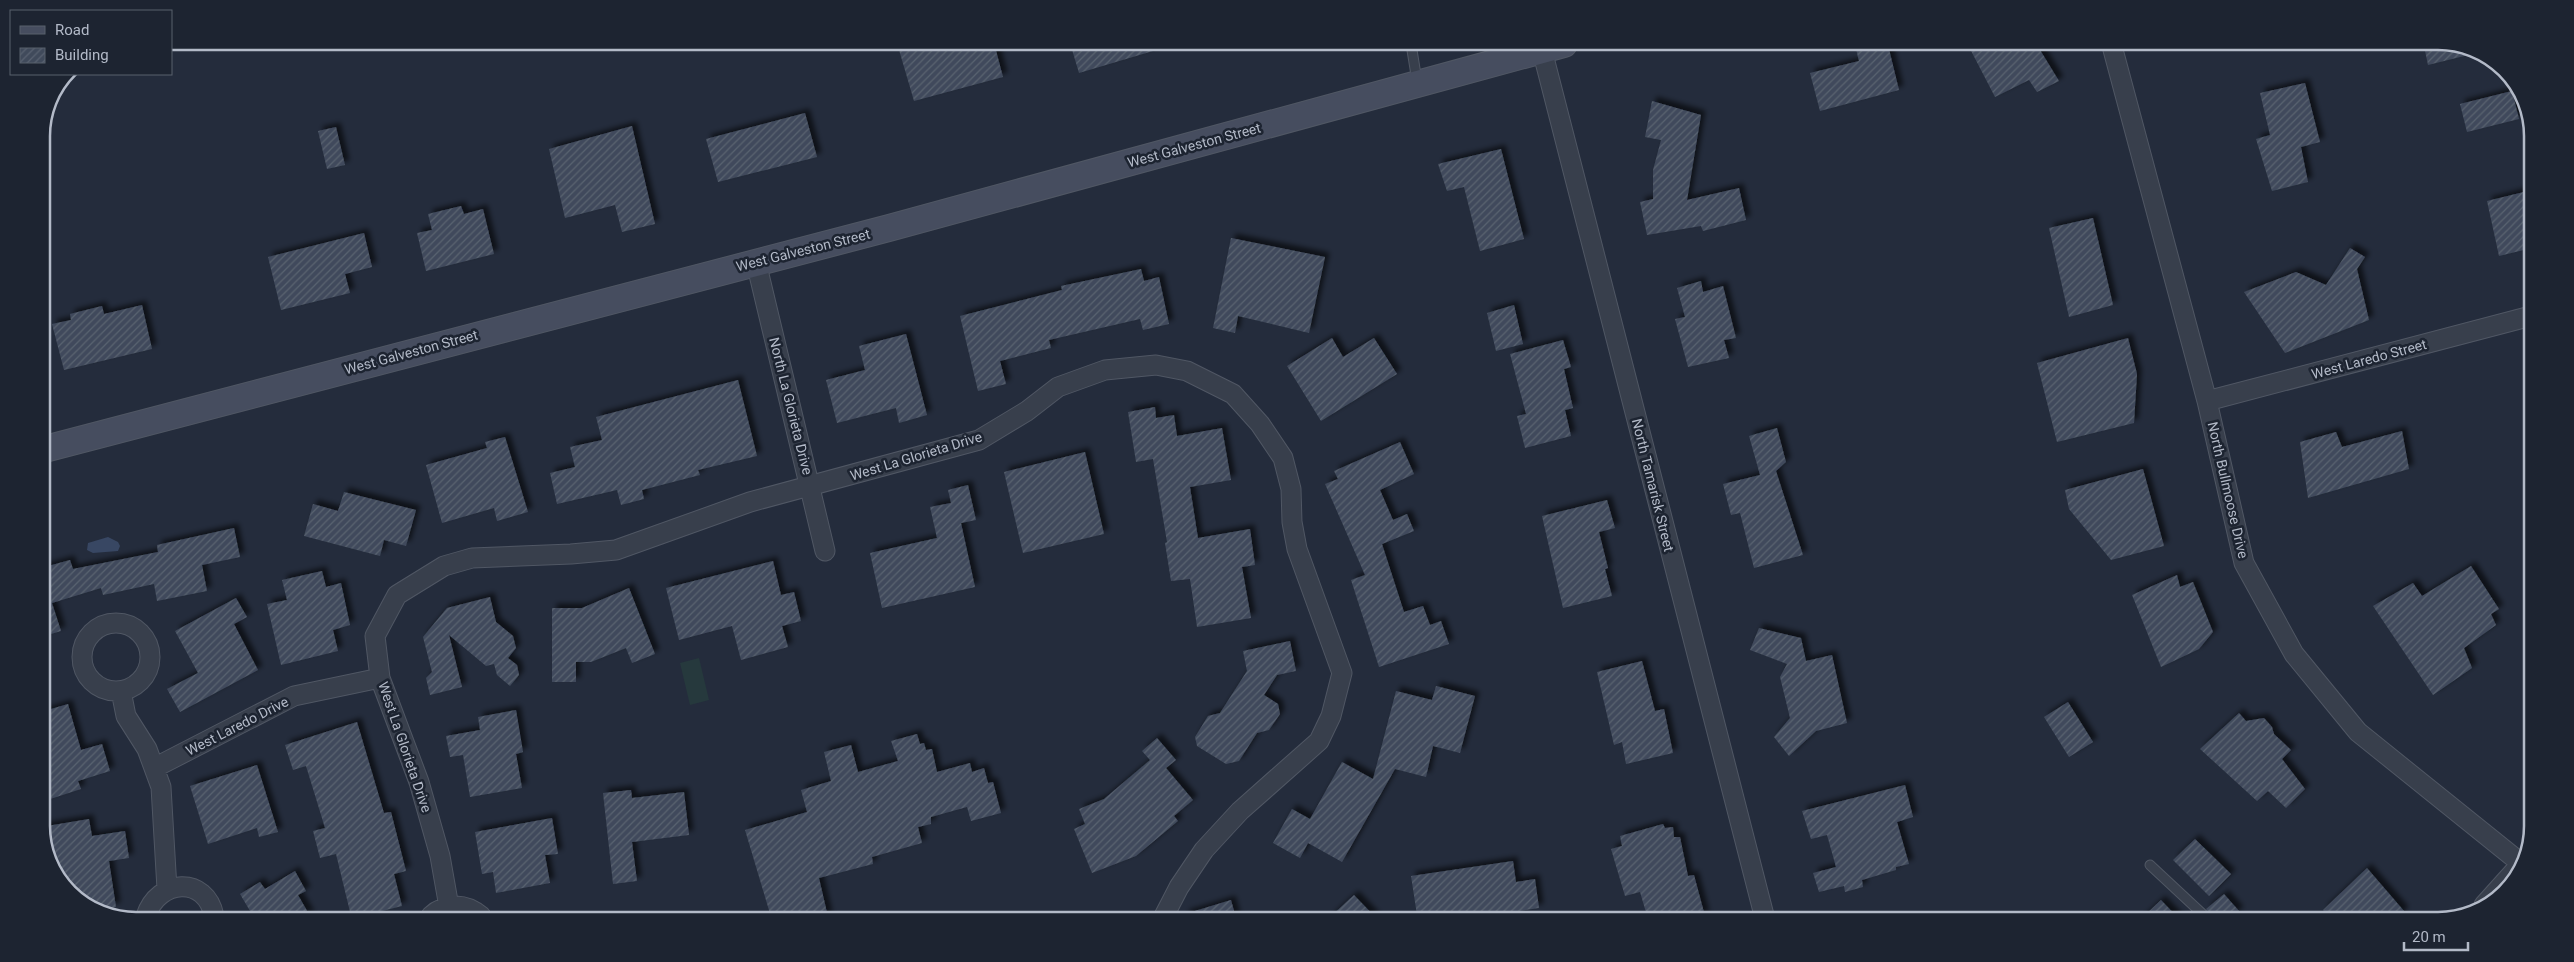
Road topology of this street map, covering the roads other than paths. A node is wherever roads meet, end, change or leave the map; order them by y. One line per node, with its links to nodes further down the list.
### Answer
1 (1412, 50): 5 (lane)
2 (1541, 50): 5 (street, West Galveston Street)
3 (1553, 50): 24 (street, North Tamarisk Street)
4 (2113, 50): 8 (street, North Bullmoose Drive)
5 (1418, 84): 6 (street, West Galveston Street)
6 (756, 262): 9 (street, West Galveston Street); 10 (street, North La Glorieta Drive)
7 (2524, 318): 8 (street, West Laredo Street)
8 (2207, 401): 15 (street, North Bullmoose Drive)
9 (50, 448)
10 (810, 487): 11 (street, North La Glorieta Drive); 12 (street, West La Glorieta Drive); 23 (street, West La Glorieta Drive)
11 (825, 551)
12 (380, 678): 14 (street, West Laredo Drive); 18 (street, West La Glorieta Drive)
13 (121, 690): 14 (street)
14 (154, 768): 17 (street)
15 (2518, 857)
16 (2150, 865): 25 (lane)
17 (167, 889): 19 (street); 20 (street)
18 (449, 906): 21 (street); 22 (street)
19 (147, 912)
20 (212, 912)
21 (438, 912)
22 (475, 912)
23 (1166, 912)
24 (1763, 912)
25 (2200, 912)

